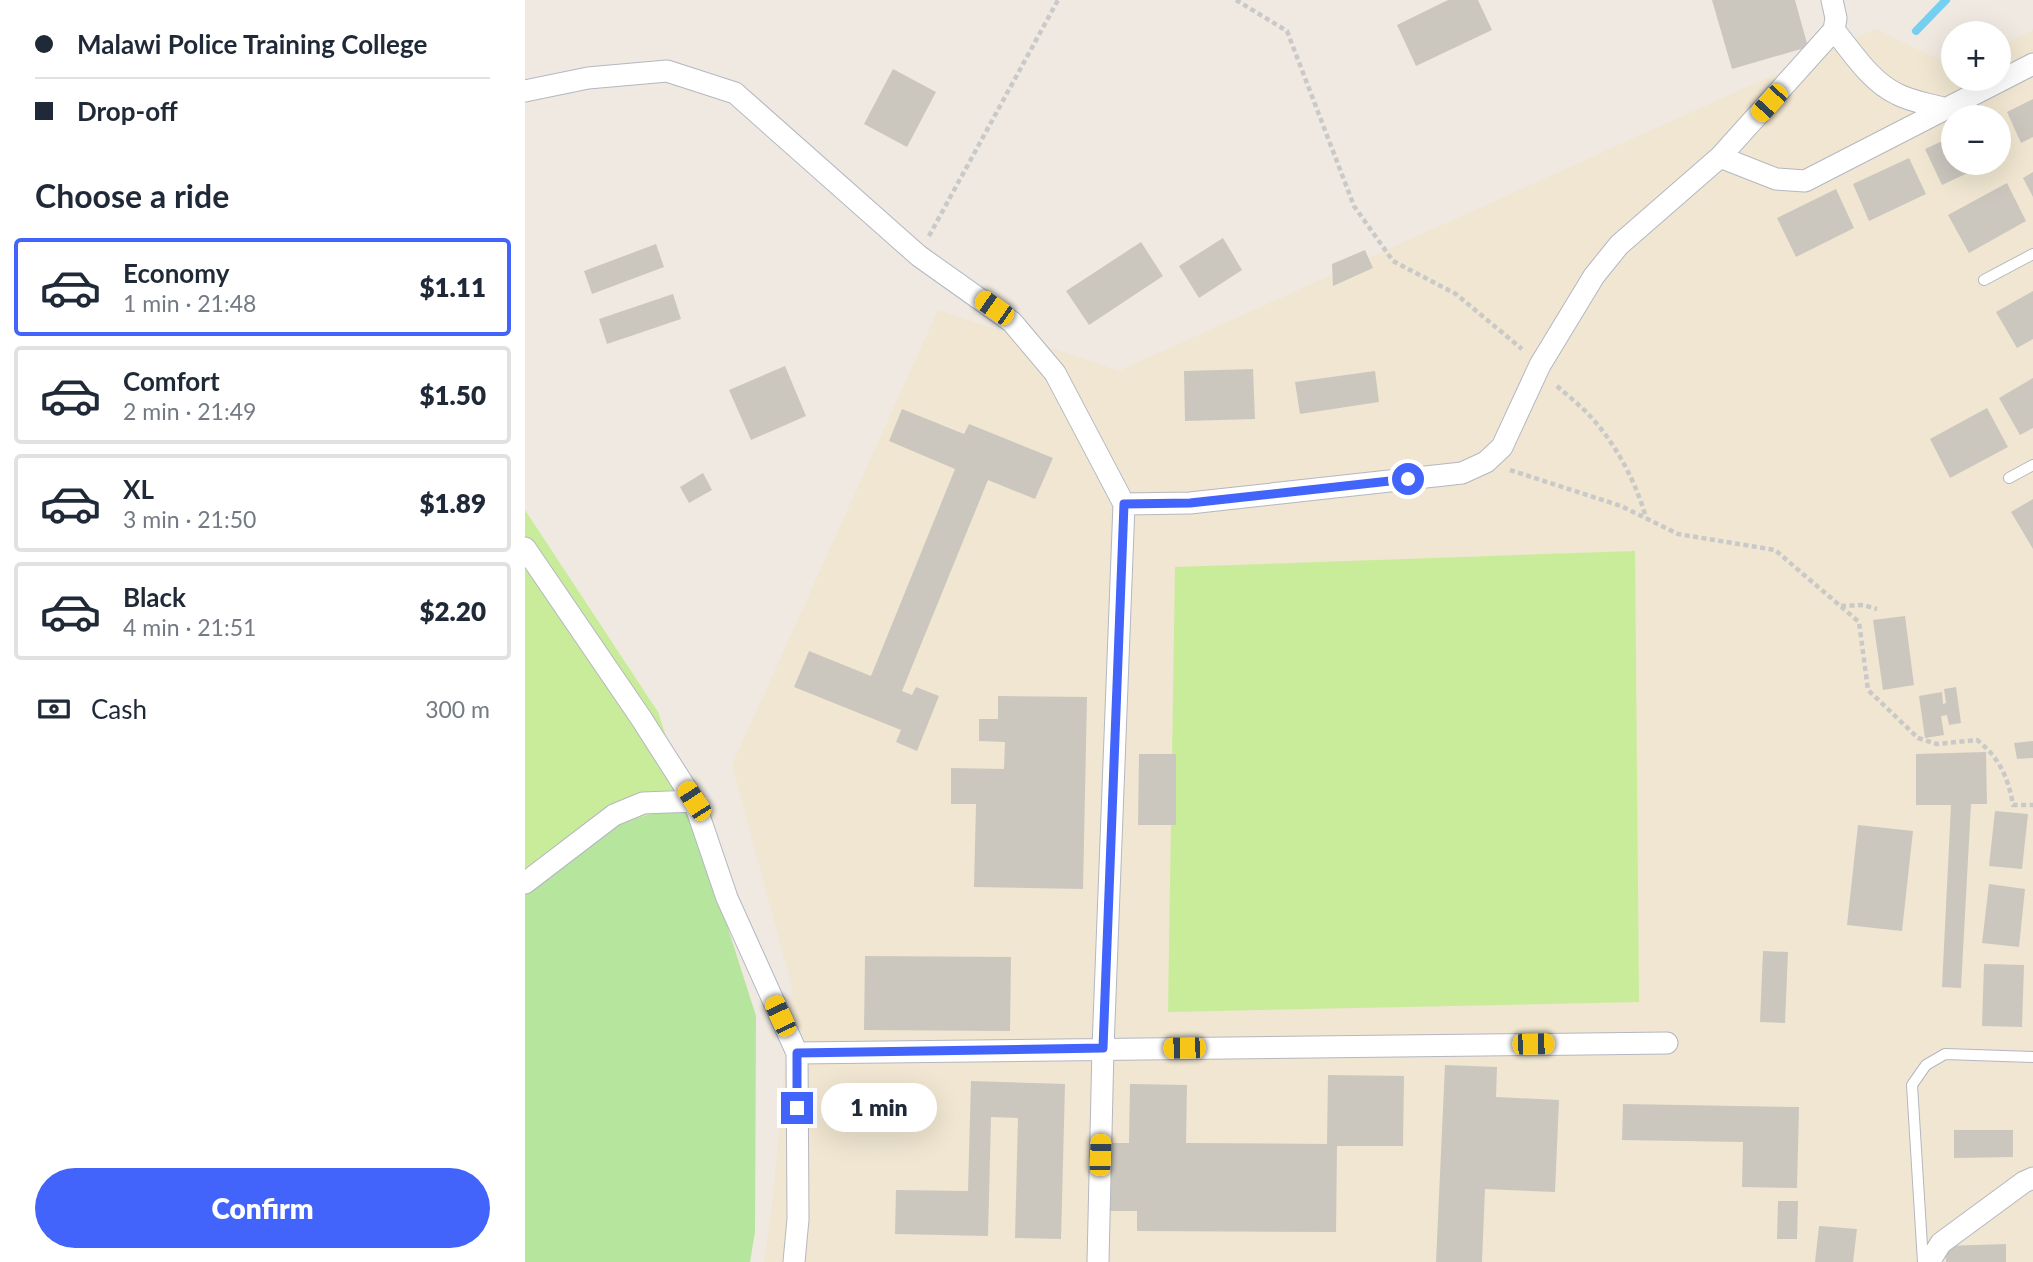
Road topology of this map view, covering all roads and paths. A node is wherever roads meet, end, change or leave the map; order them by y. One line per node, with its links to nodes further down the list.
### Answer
1 (1058, 0): 12 (path)
2 (1236, 0): 14 (path)
3 (1832, 0): 4 (street)
4 (1834, 30): 8 (street); 10 (street)
5 (2033, 64): 7 (street)
6 (525, 91): 12 (street)
7 (1954, 105)
8 (1941, 108)
9 (1941, 112): 10 (street)
10 (1720, 157): 14 (street)
11 (2033, 254): 13 (lane)
12 (919, 256): 18 (street)
13 (1984, 280)
14 (1540, 365): 15 (street); 19 (path)
15 (1486, 462): 18 (street); 19 (path)
16 (2033, 465): 17 (lane)
17 (2009, 478)
18 (1124, 504): 27 (street)
19 (1646, 519): 21 (path)
20 (525, 548): 23 (street)
21 (1840, 606): 22 (path); 24 (path)
22 (1877, 609)
23 (694, 801): 25 (street); 28 (street)
24 (2033, 805)
25 (525, 883)
26 (1667, 1043): 27 (street)
27 (1103, 1048): 28 (street); 32 (street)
28 (797, 1053): 31 (street)
29 (2033, 1057): 33 (lane)
30 (2033, 1178): 34 (street)
31 (793, 1262)
32 (1098, 1262)
33 (1923, 1262)
34 (1929, 1262)

